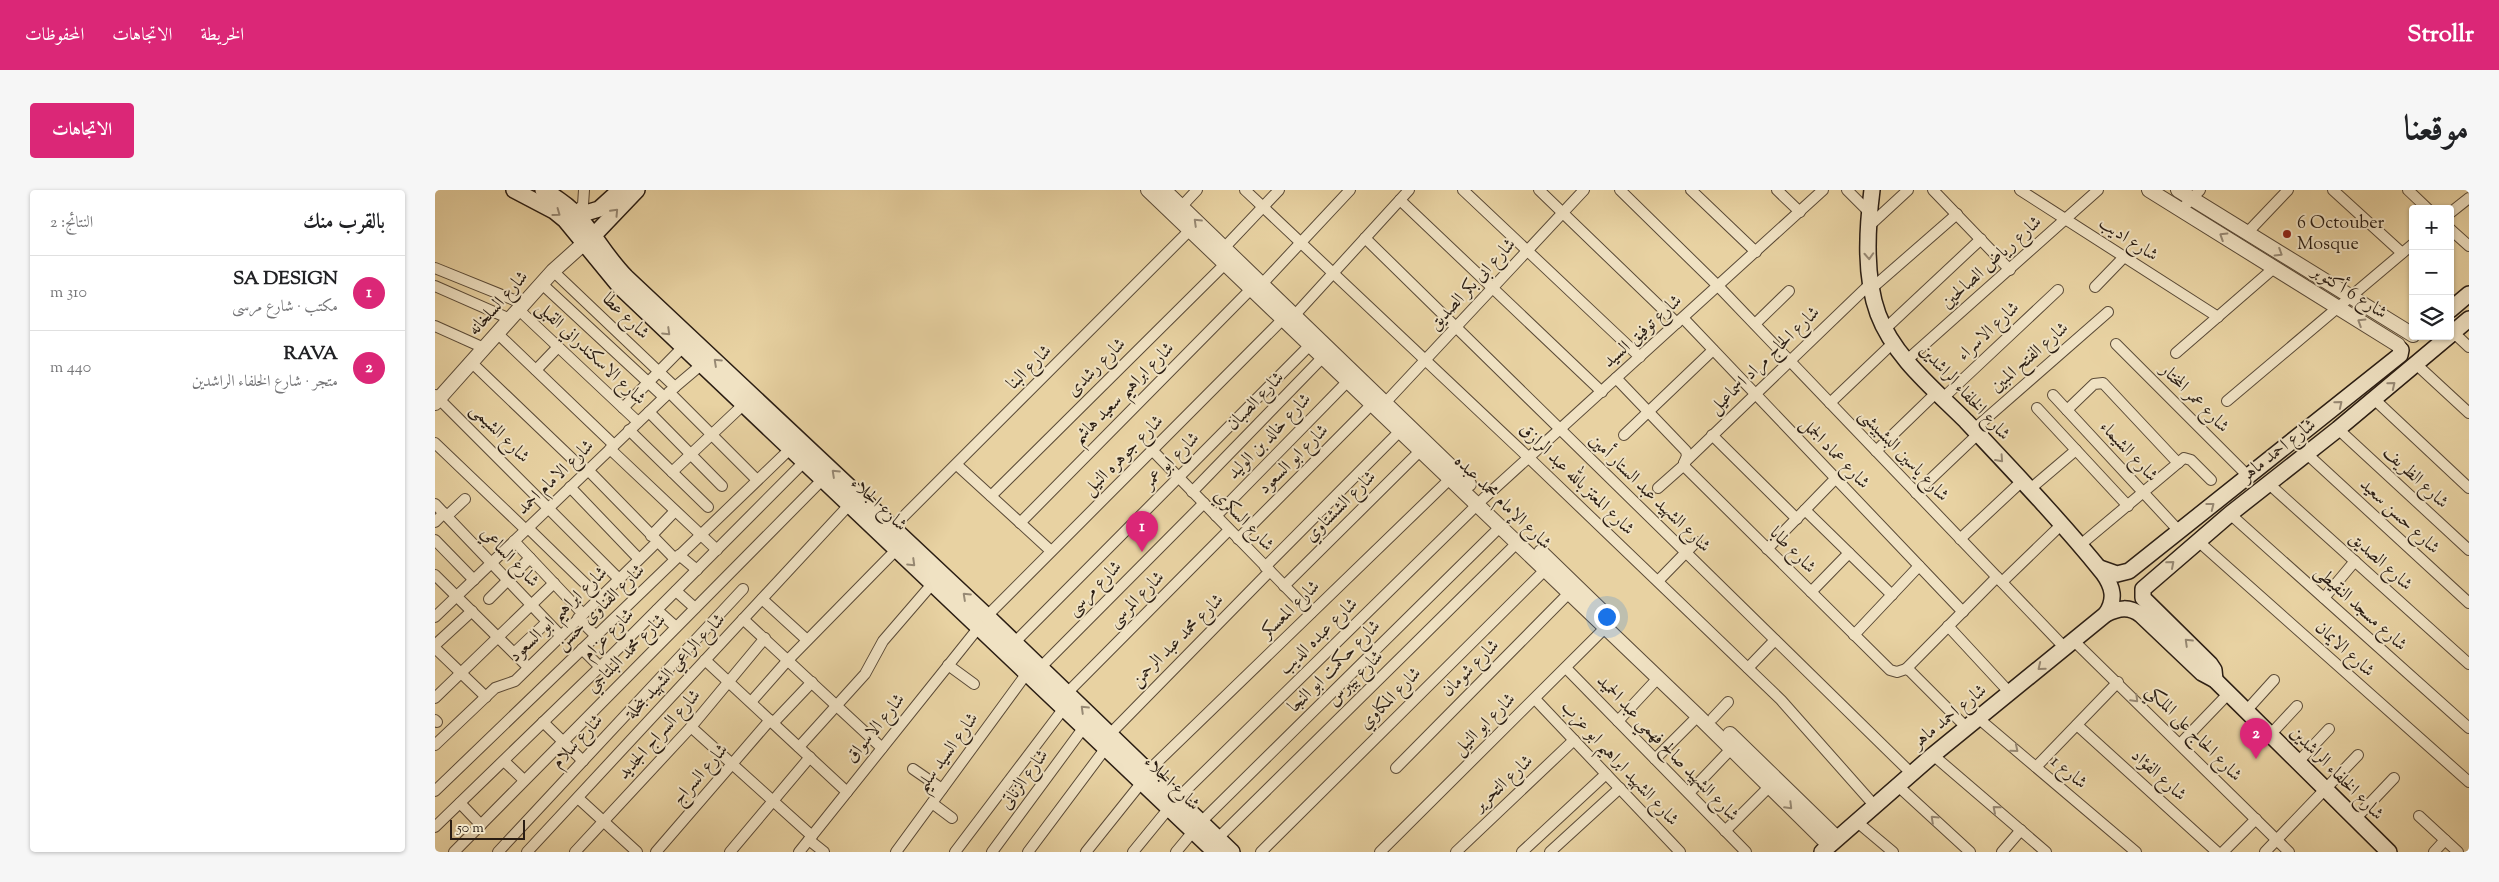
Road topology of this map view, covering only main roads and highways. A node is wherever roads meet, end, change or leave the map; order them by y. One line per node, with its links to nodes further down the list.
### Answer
1 (514, 190): 7 (main road, شارع الجلاء, one-way to 7)
2 (620, 190): 6 (main road)
3 (637, 190): 7 (main road, one-way to 3)
4 (1872, 190): 15 (main road, شارع الخلفاء الراشدين, one-way to 15)
5 (550, 192): 6 (main road, شارع الجلاء)
6 (577, 213): 7 (main road, شارع الجلاء)
7 (589, 239): 14 (main road, شارع الجلاء, one-way to 7); 14 (main road, شارع الجلاء, one-way to 14)
8 (2469, 294): 9 (main road)
9 (2454, 307)
10 (2469, 319): 11 (main road, شارع احمد ماهر)
11 (2454, 332)
12 (2445, 340): 16 (main road, شارع احمد ماهر, one-way to 12)
13 (2401, 350): 15 (main road, شارع احمد ماهر, one-way to 13)
14 (874, 519): 18 (main road, شارع الجلاء, one-way to 18); 18 (main road, شارع الجلاء, one-way to 14)
15 (2100, 568): 17 (main road, شارع الخلفاء الراشدين)
16 (2139, 605): 17 (main road, شارع احمد ماهر); 24 (main road, شارع الخلفاء الراشدين, one-way to 16)
17 (2106, 614): 21 (main road, شارع احمد ماهر, one-way to 21)
18 (983, 621): 19 (main road, شارع الجلاء); 19 (main road, شارع الجلاء)
19 (1033, 672): 20 (main road, شارع الجلاء, one-way to 19); 20 (main road, شارع الجلاء)
20 (1110, 740): 22 (main road, شارع الجلاء)
21 (1829, 845)
22 (1213, 848): 23 (main road, شارع الجلاء)
23 (1232, 852)
24 (2389, 852)

